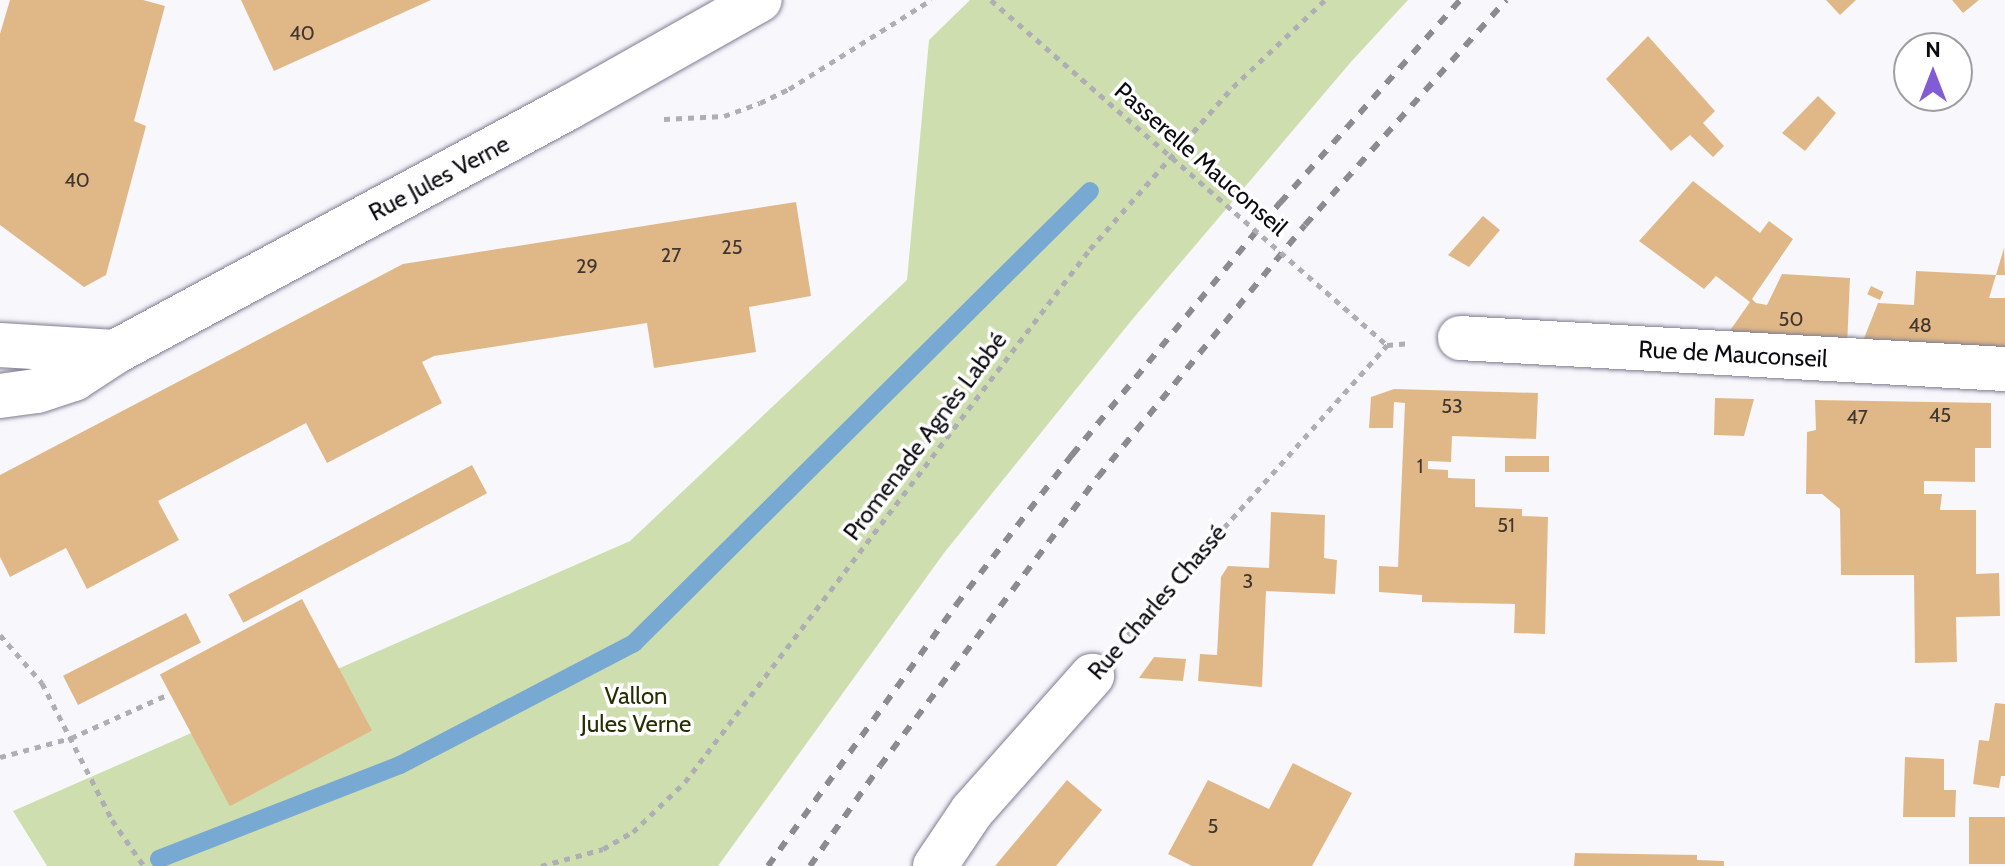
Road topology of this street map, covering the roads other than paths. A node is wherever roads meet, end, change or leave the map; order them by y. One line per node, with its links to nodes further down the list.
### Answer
1 (760, 0): 4 (street, Rue Jules Verne)
2 (1460, 338): 5 (street, Rue de Mauconseil)
3 (0, 345): 4 (street)
4 (115, 352): 6 (street, Rue Jules Verne)
5 (2005, 369)
6 (0, 396)
7 (1092, 676): 8 (street, Rue Charles Chassé)
8 (935, 866)

